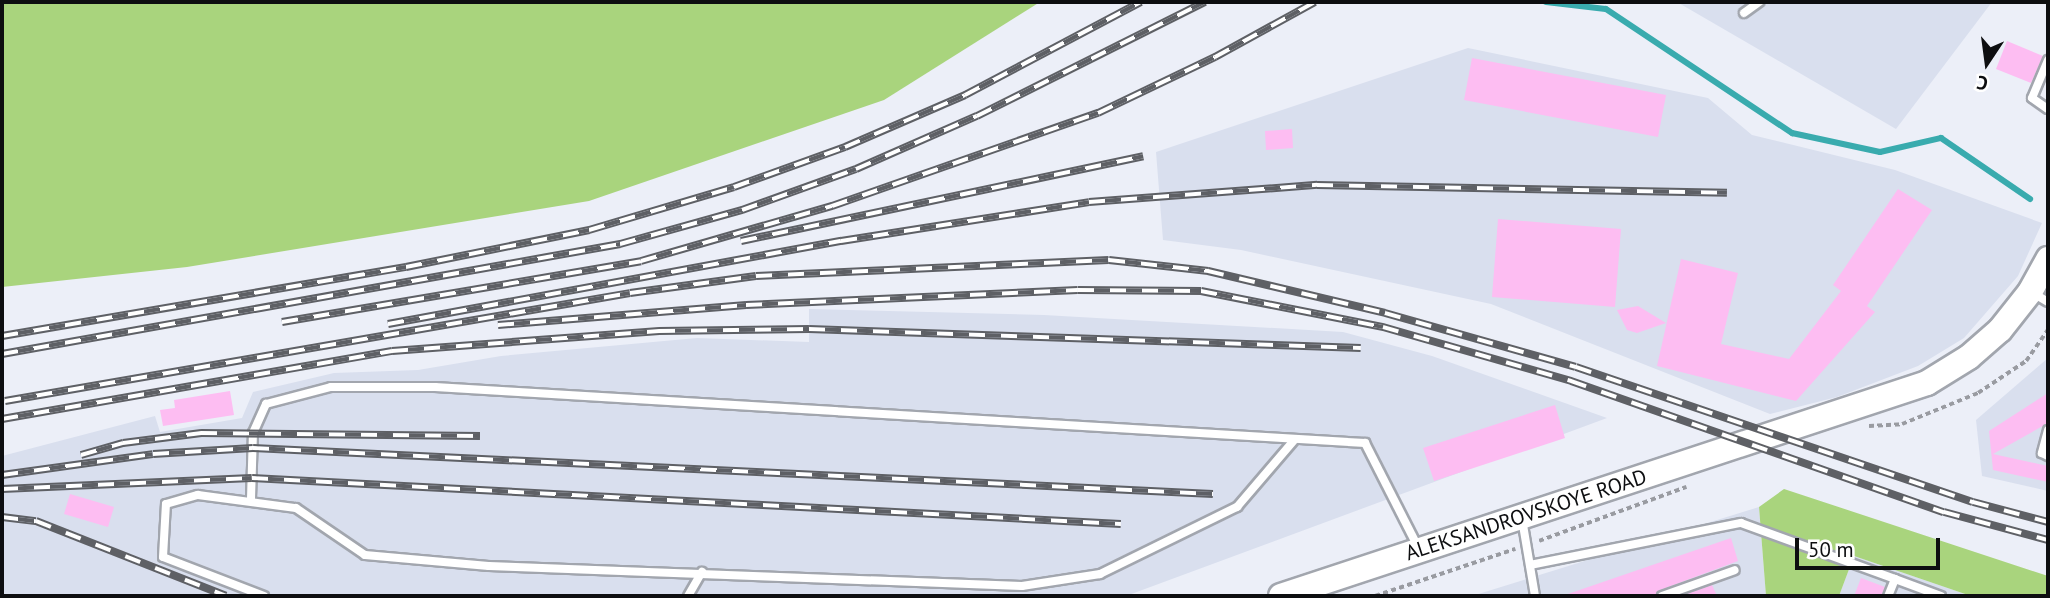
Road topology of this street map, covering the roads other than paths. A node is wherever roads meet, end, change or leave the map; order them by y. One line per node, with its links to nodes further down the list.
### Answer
1 (1759, 2): 2 (lane)
2 (1744, 13)
3 (2048, 60): 4 (lane)
4 (2048, 109)
5 (2048, 259): 6 (main road, ALEKSANDROVSKOYE ROAD)
6 (2039, 297): 11 (main road, ALEKSANDROVSKOYE ROAD)
7 (2048, 430): 9 (lane)
8 (1295, 439): 10 (lane); 12 (lane); 15 (lane)
9 (2048, 456)
10 (251, 499): 15 (lane); 17 (lane)
11 (1522, 516): 12 (main road, ALEKSANDROVSKOYE ROAD); 13 (lane)
12 (1419, 550): 19 (main road, ALEKSANDROVSKOYE ROAD)
13 (1530, 565): 16 (lane); 20 (lane)
14 (1735, 569): 21 (lane)
15 (702, 572): 18 (lane)
16 (1895, 579): 22 (lane); 23 (lane)
17 (264, 596)
18 (688, 596)
19 (1280, 596)
20 (1535, 596)
21 (1662, 596)
22 (1888, 596)
23 (1941, 596)

